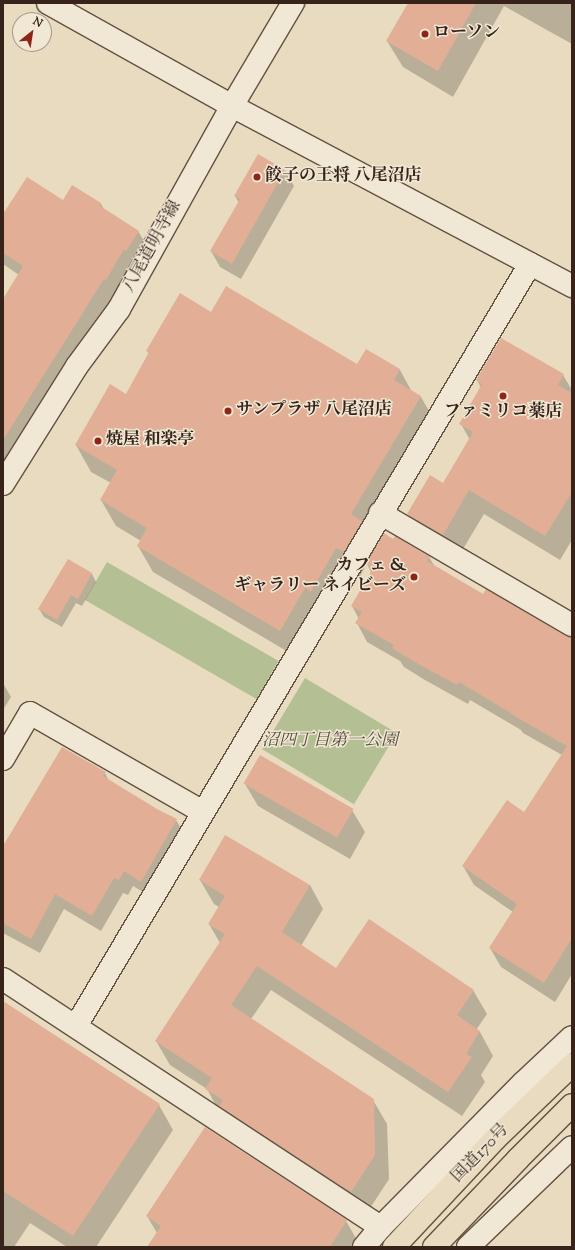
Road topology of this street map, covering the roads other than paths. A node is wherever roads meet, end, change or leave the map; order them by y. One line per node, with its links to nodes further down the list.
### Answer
1 (48, 3): 3 (street)
2 (293, 3): 3 (street, 八尾道明寺線)
3 (232, 106): 4 (street); 6 (street, 八尾道明寺線)
4 (530, 264): 5 (street); 7 (street)
5 (572, 286)
6 (3, 484)
7 (380, 513): 8 (street); 10 (street)
8 (572, 625)
9 (3, 759): 10 (street)
10 (202, 812): 12 (street)
11 (3, 979): 12 (street)
12 (76, 1026): 17 (street)
13 (572, 1037): 17 (street)
14 (572, 1065): 19 (highway, 国道170号)
15 (572, 1106): 20 (highway, 国道170号)
16 (572, 1147): 21 (street)
17 (381, 1227): 18 (street)
18 (364, 1247)
19 (394, 1247)
20 (434, 1247)
21 (468, 1247)

